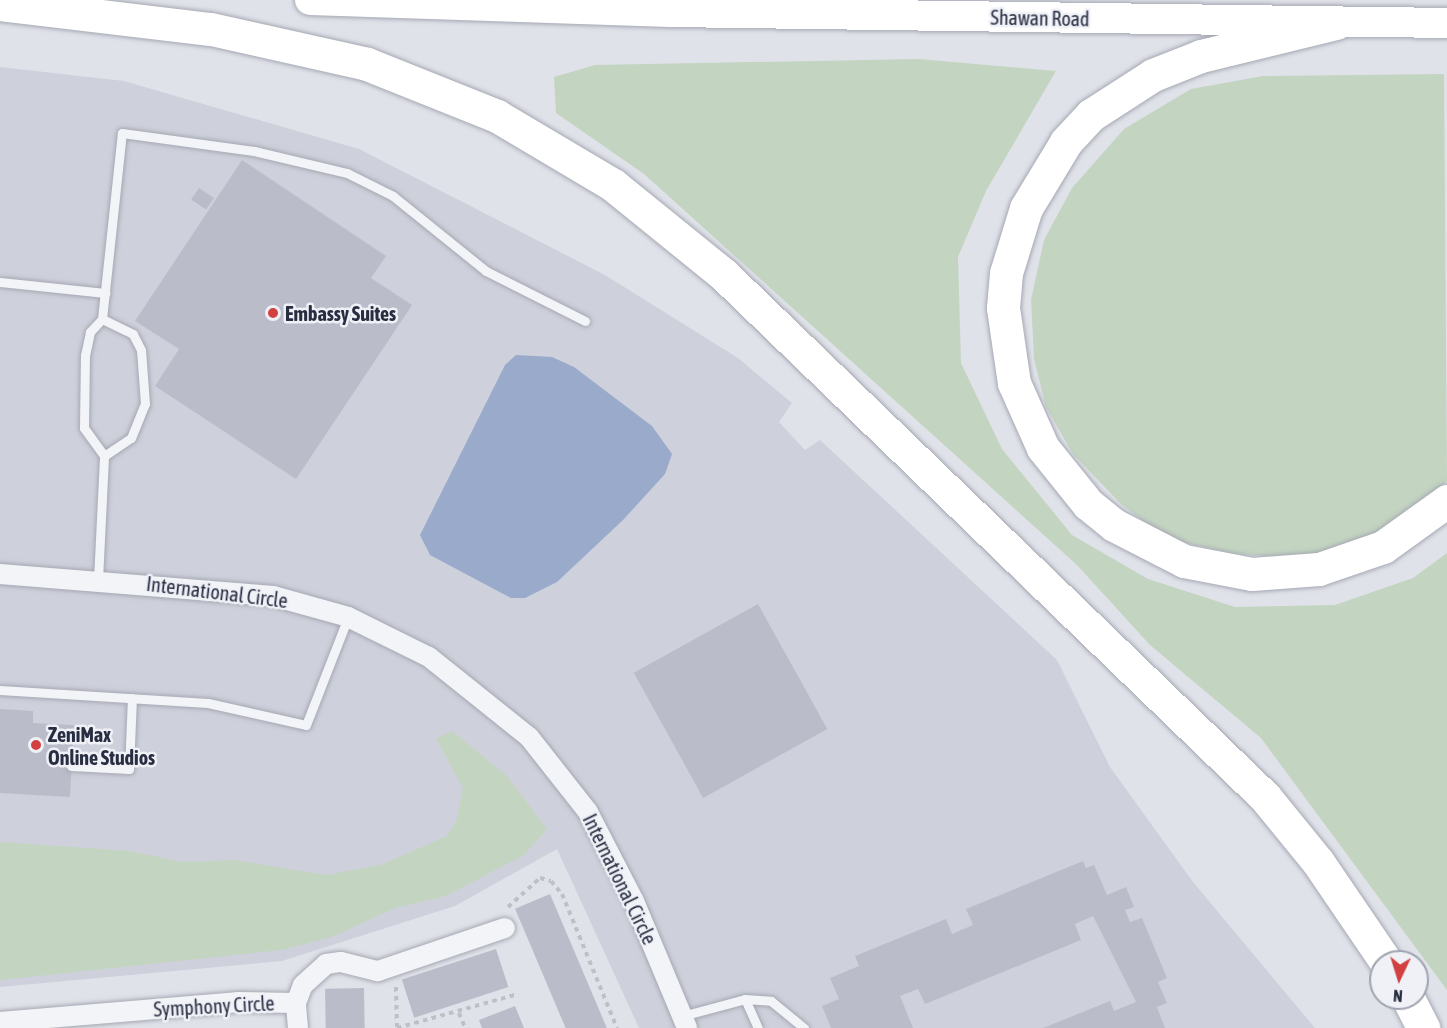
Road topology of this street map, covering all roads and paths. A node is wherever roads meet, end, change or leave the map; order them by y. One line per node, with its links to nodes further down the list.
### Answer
1 (310, 0): 3 (main road, Shawan Road)
2 (0, 4): 18 (highway)
3 (1336, 23): 4 (main road, Shawan Road); 10 (highway)
4 (1447, 23)
5 (0, 282): 6 (lane)
6 (105, 293): 7 (lane); 8 (lane)
7 (102, 319): 9 (lane); 9 (lane)
8 (585, 321)
9 (104, 456): 12 (lane)
10 (1447, 501)
11 (0, 574): 12 (street, International Circle)
12 (98, 580): 13 (street, International Circle)
13 (348, 617): 15 (lane); 26 (street, International Circle)
14 (0, 690): 15 (lane)
15 (132, 698): 16 (lane)
16 (71, 766)
17 (504, 919): 22 (street); 32 (path)
18 (1378, 950)
19 (396, 977): 29 (path)
20 (518, 994): 24 (path)
21 (746, 999): 26 (lane); 33 (lane); 34 (lane)
22 (296, 1003): 25 (street, Symphony Circle); 28 (street, Symphony Circle)
23 (1414, 1010): 35 (highway)
24 (459, 1013): 27 (path); 31 (path)
25 (0, 1022)
26 (685, 1022)
27 (420, 1025): 29 (path); 30 (path)
28 (297, 1028)
29 (397, 1028)
30 (427, 1028)
31 (465, 1028)
32 (617, 1028)
33 (758, 1028)
34 (804, 1028)
35 (1424, 1028)

